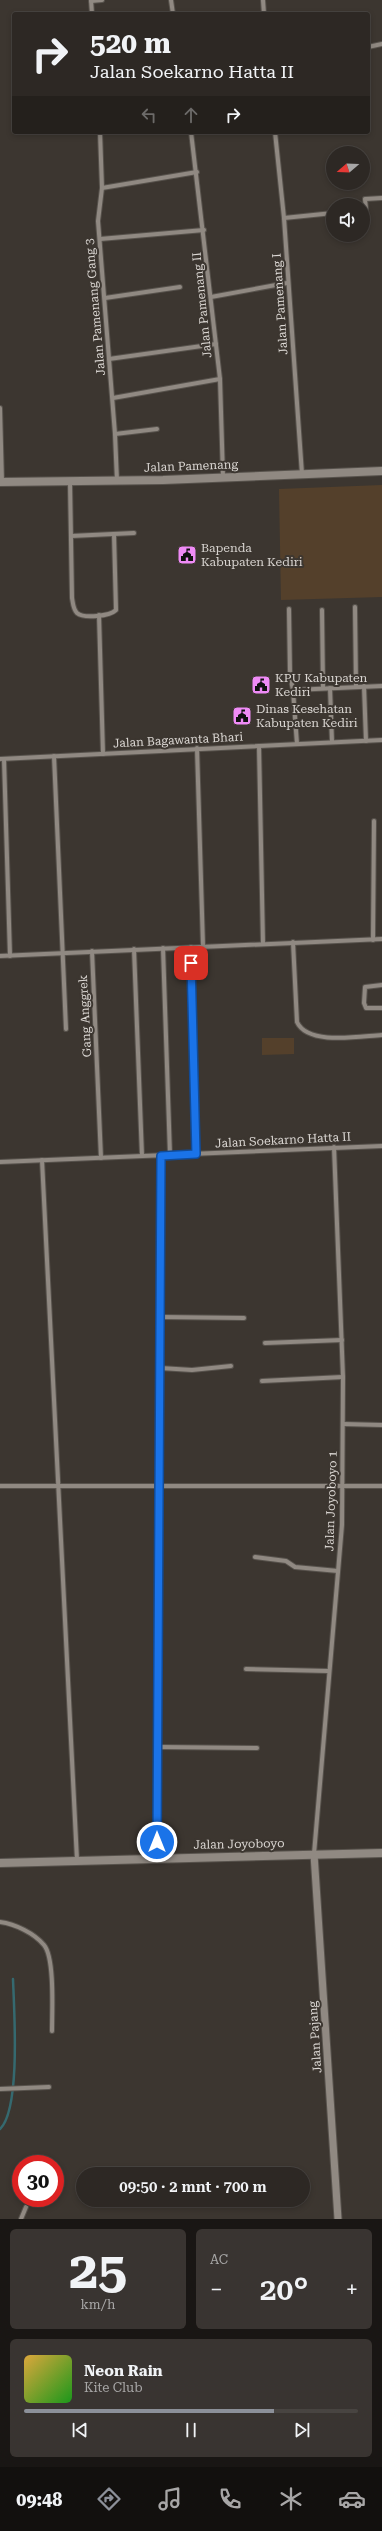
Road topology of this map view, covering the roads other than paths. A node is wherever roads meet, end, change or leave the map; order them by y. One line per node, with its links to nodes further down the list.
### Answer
1 (102, 0): 4 (street)
2 (171, 0): 6 (street)
3 (263, 0): 7 (street)
4 (91, 1): 5 (street)
5 (92, 12)
6 (173, 12)
7 (263, 12)
8 (382, 44): 9 (street)
9 (370, 47)
10 (100, 134): 14 (street, Jalan Pamenang Gang 3)
11 (191, 134): 13 (street, Jalan Pamenang II)
12 (275, 134): 18 (street, Jalan Pamenang I)
13 (197, 172): 14 (street); 19 (street, Jalan Pamenang II)
14 (102, 188): 20 (street, Jalan Pamenang Gang 3)
15 (382, 198): 16 (street)
16 (370, 199)
17 (326, 213): 18 (street)
18 (284, 218): 21 (street, Jalan Pamenang I)
19 (204, 230): 20 (street); 23 (street, Jalan Pamenang II)
20 (100, 239): 24 (street, Jalan Pamenang Gang 3)
21 (288, 283): 23 (street); 33 (street, Jalan Pamenang I)
22 (180, 287): 24 (street)
23 (211, 297): 25 (street, Jalan Pamenang II)
24 (105, 298): 26 (street, Jalan Pamenang Gang 3)
25 (216, 344): 26 (street); 27 (street, Jalan Pamenang II)
26 (109, 359): 28 (street, Jalan Pamenang Gang 3)
27 (220, 379): 28 (street); 34 (street, Jalan Pamenang II)
28 (112, 398): 31 (street, Jalan Pamenang Gang 3)
29 (0, 408): 36 (street)
30 (157, 429): 31 (street)
31 (115, 434): 35 (street, Jalan Pamenang Gang 3)
32 (382, 472): 33 (main road, Jalan Pamenang)
33 (302, 474): 34 (main road, Jalan Pamenang)
34 (223, 477): 35 (main road, Jalan Pamenang)
35 (117, 481): 37 (main road, Jalan Pamenang)
36 (1, 482): 37 (main road, Jalan Pamenang)
37 (70, 482): 40 (street)
38 (134, 533): 39 (street)
39 (114, 534): 40 (street); 44 (street)
40 (71, 536): 44 (street)
41 (356, 607): 45 (street)
42 (289, 609): 50 (street)
43 (322, 610): 48 (street)
44 (99, 615): 57 (street)
45 (356, 686): 46 (street); 49 (street)
46 (364, 686): 47 (street); 52 (street)
47 (382, 686)
48 (323, 688): 49 (street); 50 (street)
49 (330, 688): 53 (street)
50 (293, 690): 54 (street)
51 (382, 740): 52 (street, Jalan Bagawanta Bhari)
52 (366, 741): 53 (street, Jalan Bagawanta Bhari)
53 (332, 742): 54 (street, Jalan Bagawanta Bhari)
54 (297, 744): 55 (street, Jalan Bagawanta Bhari)
55 (259, 746): 56 (street, Jalan Bagawanta Bhari); 64 (street)
56 (197, 748): 57 (street, Jalan Bagawanta Bhari); 65 (street)
57 (103, 754): 58 (street, Jalan Bagawanta Bhari)
58 (54, 756): 59 (street, Jalan Bagawanta Bhari); 70 (street)
59 (2, 759): 72 (street)
60 (374, 821): 62 (street)
61 (382, 939): 62 (street)
62 (373, 940): 63 (street)
63 (293, 942): 64 (street); 76 (street)
64 (263, 944): 65 (street)
65 (204, 946): 67 (street)
66 (163, 948): 67 (street); 68 (street); 80 (street)
67 (191, 948): 79 (street)
68 (134, 949): 69 (street); 81 (street)
69 (92, 952): 70 (street); 83 (street, Gang Anggrek)
70 (61, 953): 72 (street); 75 (street)
71 (0, 956): 72 (street)
72 (10, 956)
73 (382, 985): 74 (street)
74 (382, 1008)
75 (66, 1029)
76 (382, 1035)
77 (382, 1146): 78 (street, Jalan Soekarno Hatta II)
78 (334, 1147): 79 (street, Jalan Soekarno Hatta II); 88 (street, Jalan Joyoboyo 1)
79 (196, 1154): 80 (street, Jalan Soekarno Hatta II)
80 (170, 1155): 82 (street, Jalan Soekarno Hatta II)
81 (142, 1156): 82 (street, Jalan Soekarno Hatta II); 83 (street, Jalan Soekarno Hatta II)
82 (161, 1156): 86 (street)
83 (101, 1158): 84 (street, Jalan Soekarno Hatta II)
84 (42, 1160): 85 (street, Jalan Soekarno Hatta II); 96 (street)
85 (0, 1162)
86 (160, 1317): 87 (street); 91 (street)
87 (244, 1318)
88 (342, 1340): 89 (street); 92 (street, Jalan Joyoboyo 1)
89 (265, 1343)
90 (231, 1366): 91 (street)
91 (160, 1368): 100 (street)
92 (343, 1377): 93 (street); 94 (street, Jalan Joyoboyo 1)
93 (262, 1381)
94 (343, 1424): 95 (street); 99 (street, Jalan Joyoboyo 1)
95 (382, 1424)
96 (59, 1485): 97 (street); 100 (street); 110 (street)
97 (0, 1486)
98 (382, 1486): 99 (street)
99 (342, 1487): 100 (street); 102 (street, Jalan Joyoboyo 1)
100 (159, 1488): 105 (street)
101 (255, 1557): 102 (street)
102 (338, 1571): 104 (street, Jalan Joyoboyo 1)
103 (246, 1668): 104 (street)
104 (328, 1671): 108 (street, Jalan Joyoboyo 1)
105 (158, 1747): 106 (street); 109 (street)
106 (257, 1748)
107 (382, 1853): 108 (main road, Jalan Joyoboyo)
108 (314, 1854): 109 (main road, Jalan Joyoboyo); 118 (street, Jalan Pajang)
109 (157, 1857): 110 (main road, Jalan Joyoboyo)
110 (78, 1860): 111 (main road, Jalan Joyoboyo)
111 (0, 1863)
112 (0, 1922): 113 (street)
113 (52, 2031)
114 (48, 2088): 115 (street)
115 (0, 2089)
116 (26, 2207): 117 (street)
117 (22, 2219)
118 (338, 2219)

